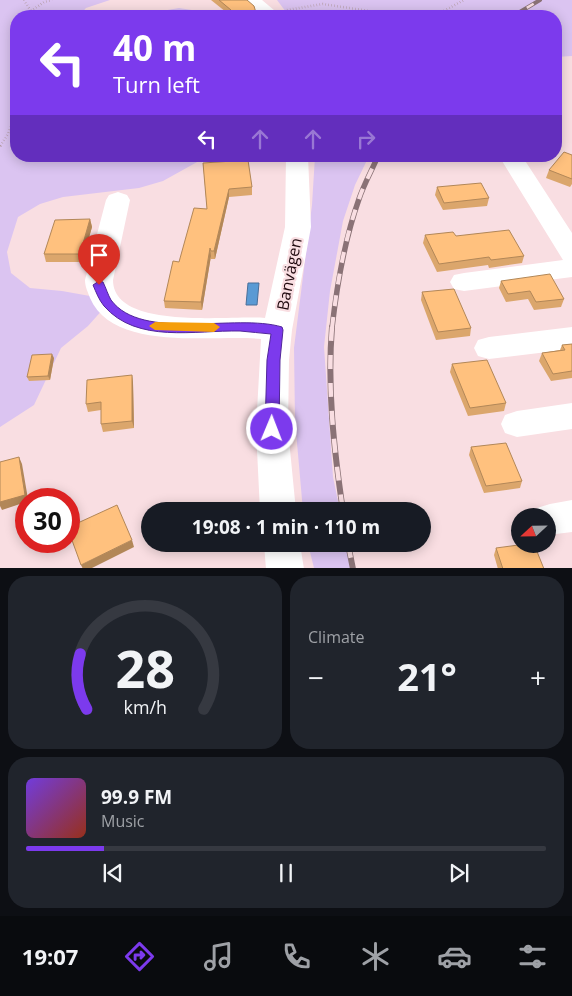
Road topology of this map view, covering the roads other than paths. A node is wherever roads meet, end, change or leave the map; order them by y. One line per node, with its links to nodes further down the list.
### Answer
1 (251, 0): 2 (street)
2 (264, 10)
3 (297, 162): 8 (street, Banvägen)
4 (514, 162): 6 (street)
5 (118, 200): 8 (street)
6 (572, 255): 7 (street)
7 (464, 282)
8 (277, 330): 13 (street, Banvägen)
9 (572, 338): 10 (street)
10 (489, 348)
11 (572, 416): 12 (street)
12 (517, 424)
13 (277, 502)
14 (283, 552): 15 (street)
15 (285, 568)

